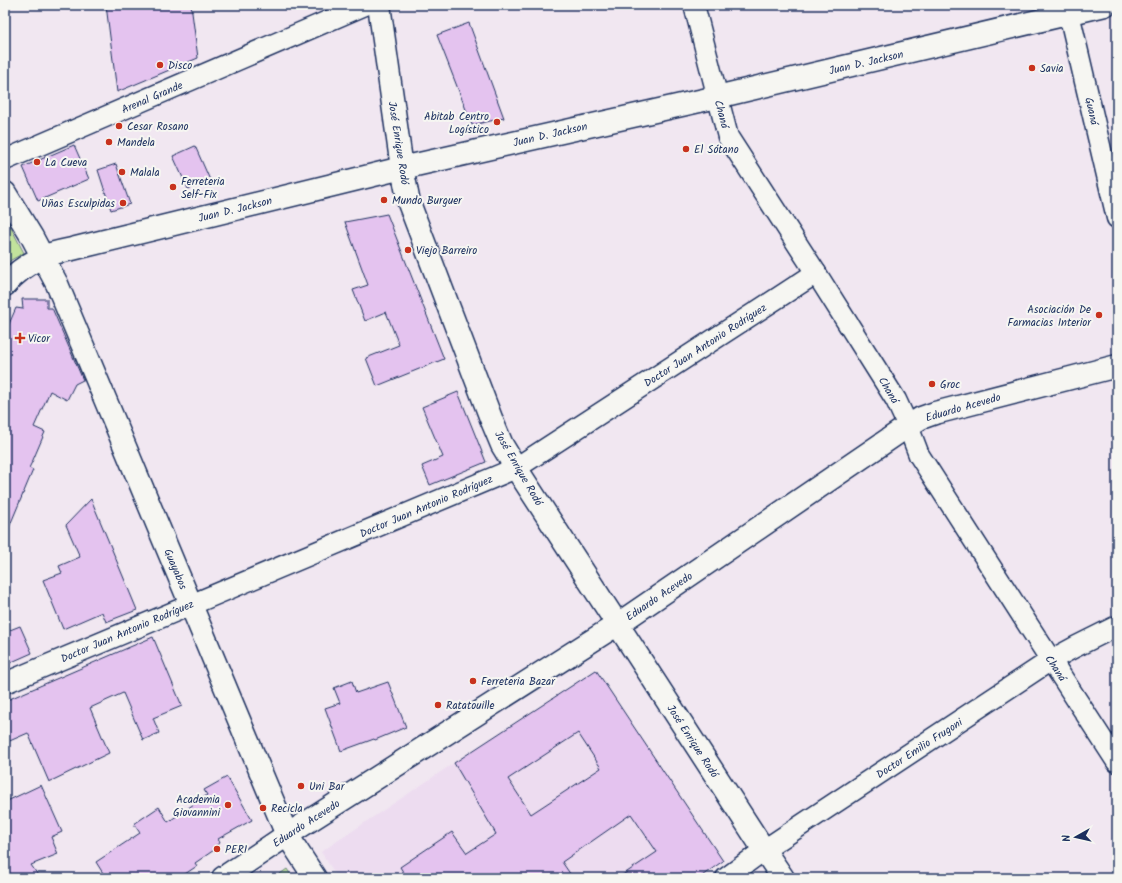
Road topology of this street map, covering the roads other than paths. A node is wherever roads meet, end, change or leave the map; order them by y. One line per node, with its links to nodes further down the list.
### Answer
1 (365, 5): 7 (street, Arenal Grande)
2 (379, 5): 8 (street, José Enrique Rodó)
3 (694, 5): 6 (street, Chaná)
4 (1105, 5): 5 (street, Juan D. Jackson)
5 (1068, 9): 6 (street, Juan D. Jackson); 10 (street, Guaná)
6 (717, 97): 8 (street, Juan D. Jackson); 12 (street, Chaná)
7 (5, 160)
8 (402, 168): 11 (street, Juan D. Jackson); 16 (street, José Enrique Rodó)
9 (5, 194): 11 (street, Guayabos)
10 (1117, 218)
11 (43, 256): 13 (street, Juan D. Jackson); 17 (street, Guayabos)
12 (816, 273): 15 (street, Chaná); 16 (street, Doctor Juan Antonio Rodríguez)
13 (5, 285)
14 (1117, 366): 15 (street, Eduardo Acevedo)
15 (908, 426): 18 (street, Eduardo Acevedo); 20 (street, Chaná)
16 (516, 468): 17 (street, Doctor Juan Antonio Rodríguez); 18 (street, José Enrique Rodó)
17 (190, 604): 21 (street, Doctor Juan Antonio Rodríguez); 23 (street, Guayabos)
18 (618, 624): 23 (street, Eduardo Acevedo); 24 (street, José Enrique Rodó)
19 (1117, 626): 20 (street, Doctor Emilio Frugoni)
20 (1051, 660): 22 (street, Chaná); 24 (street, Doctor Emilio Frugoni)
21 (5, 683)
22 (1117, 762)
23 (287, 835): 25 (street, Eduardo Acevedo); 26 (street, Guayabos)
24 (764, 850): 27 (street, Doctor Emilio Frugoni); 28 (street, José Enrique Rodó)
25 (223, 878)
26 (315, 878)
27 (726, 878)
28 (783, 878)

